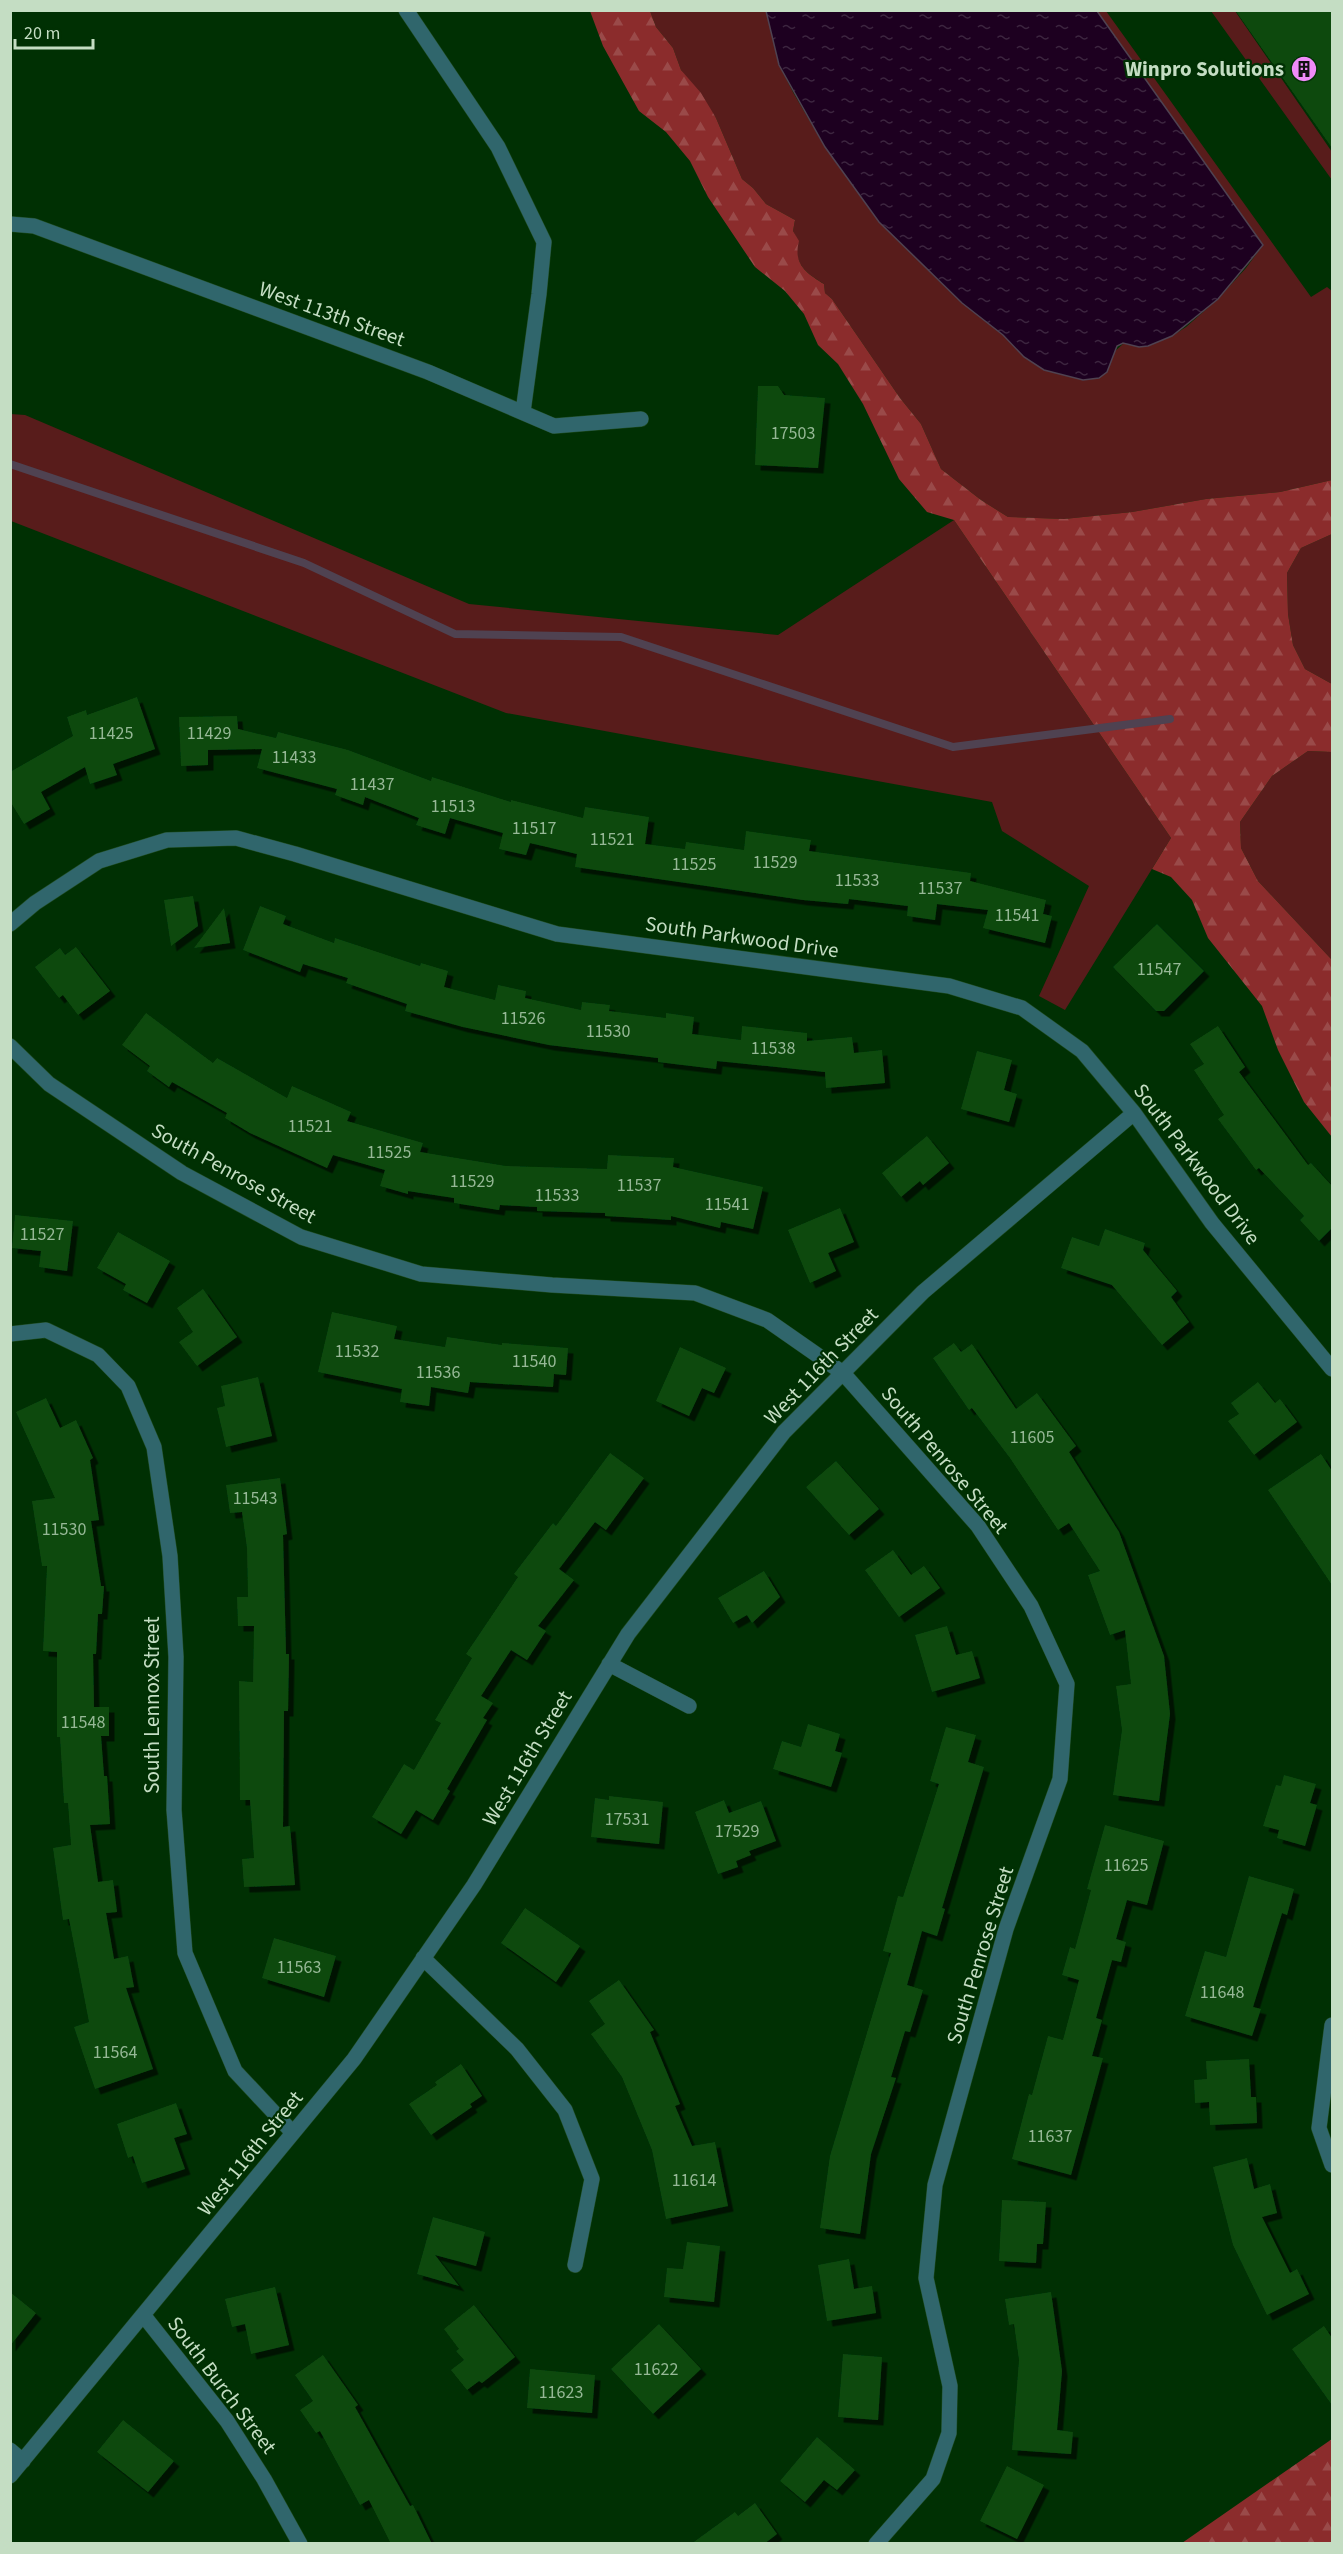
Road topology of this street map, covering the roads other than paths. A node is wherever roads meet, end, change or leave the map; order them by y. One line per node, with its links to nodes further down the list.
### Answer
1 (406, 10): 3 (street)
2 (10, 224): 3 (street, West 113th Street)
3 (523, 412): 4 (street, West 113th Street)
4 (641, 419)
5 (10, 924): 7 (street, South Parkwood Drive)
6 (10, 1046): 10 (street, South Penrose Street)
7 (1134, 1113): 9 (street, South Parkwood Drive); 10 (street, West 116th Street)
8 (10, 1334): 15 (street, South Lennox Street)
9 (1332, 1369)
10 (843, 1373): 11 (street, West 116th Street); 23 (street, South Penrose Street)
11 (609, 1664): 12 (street); 13 (street, West 116th Street)
12 (689, 1706)
13 (423, 1958): 15 (street, West 116th Street); 17 (street)
14 (1332, 2025): 16 (street)
15 (293, 2133): 18 (street, West 116th Street)
16 (1332, 2165)
17 (575, 2265)
18 (144, 2316): 20 (street, West 116th Street); 22 (street, South Burch Street)
19 (10, 2450): 20 (street)
20 (23, 2461): 21 (street, West 116th Street)
21 (10, 2476)
22 (300, 2544)
23 (876, 2544)

